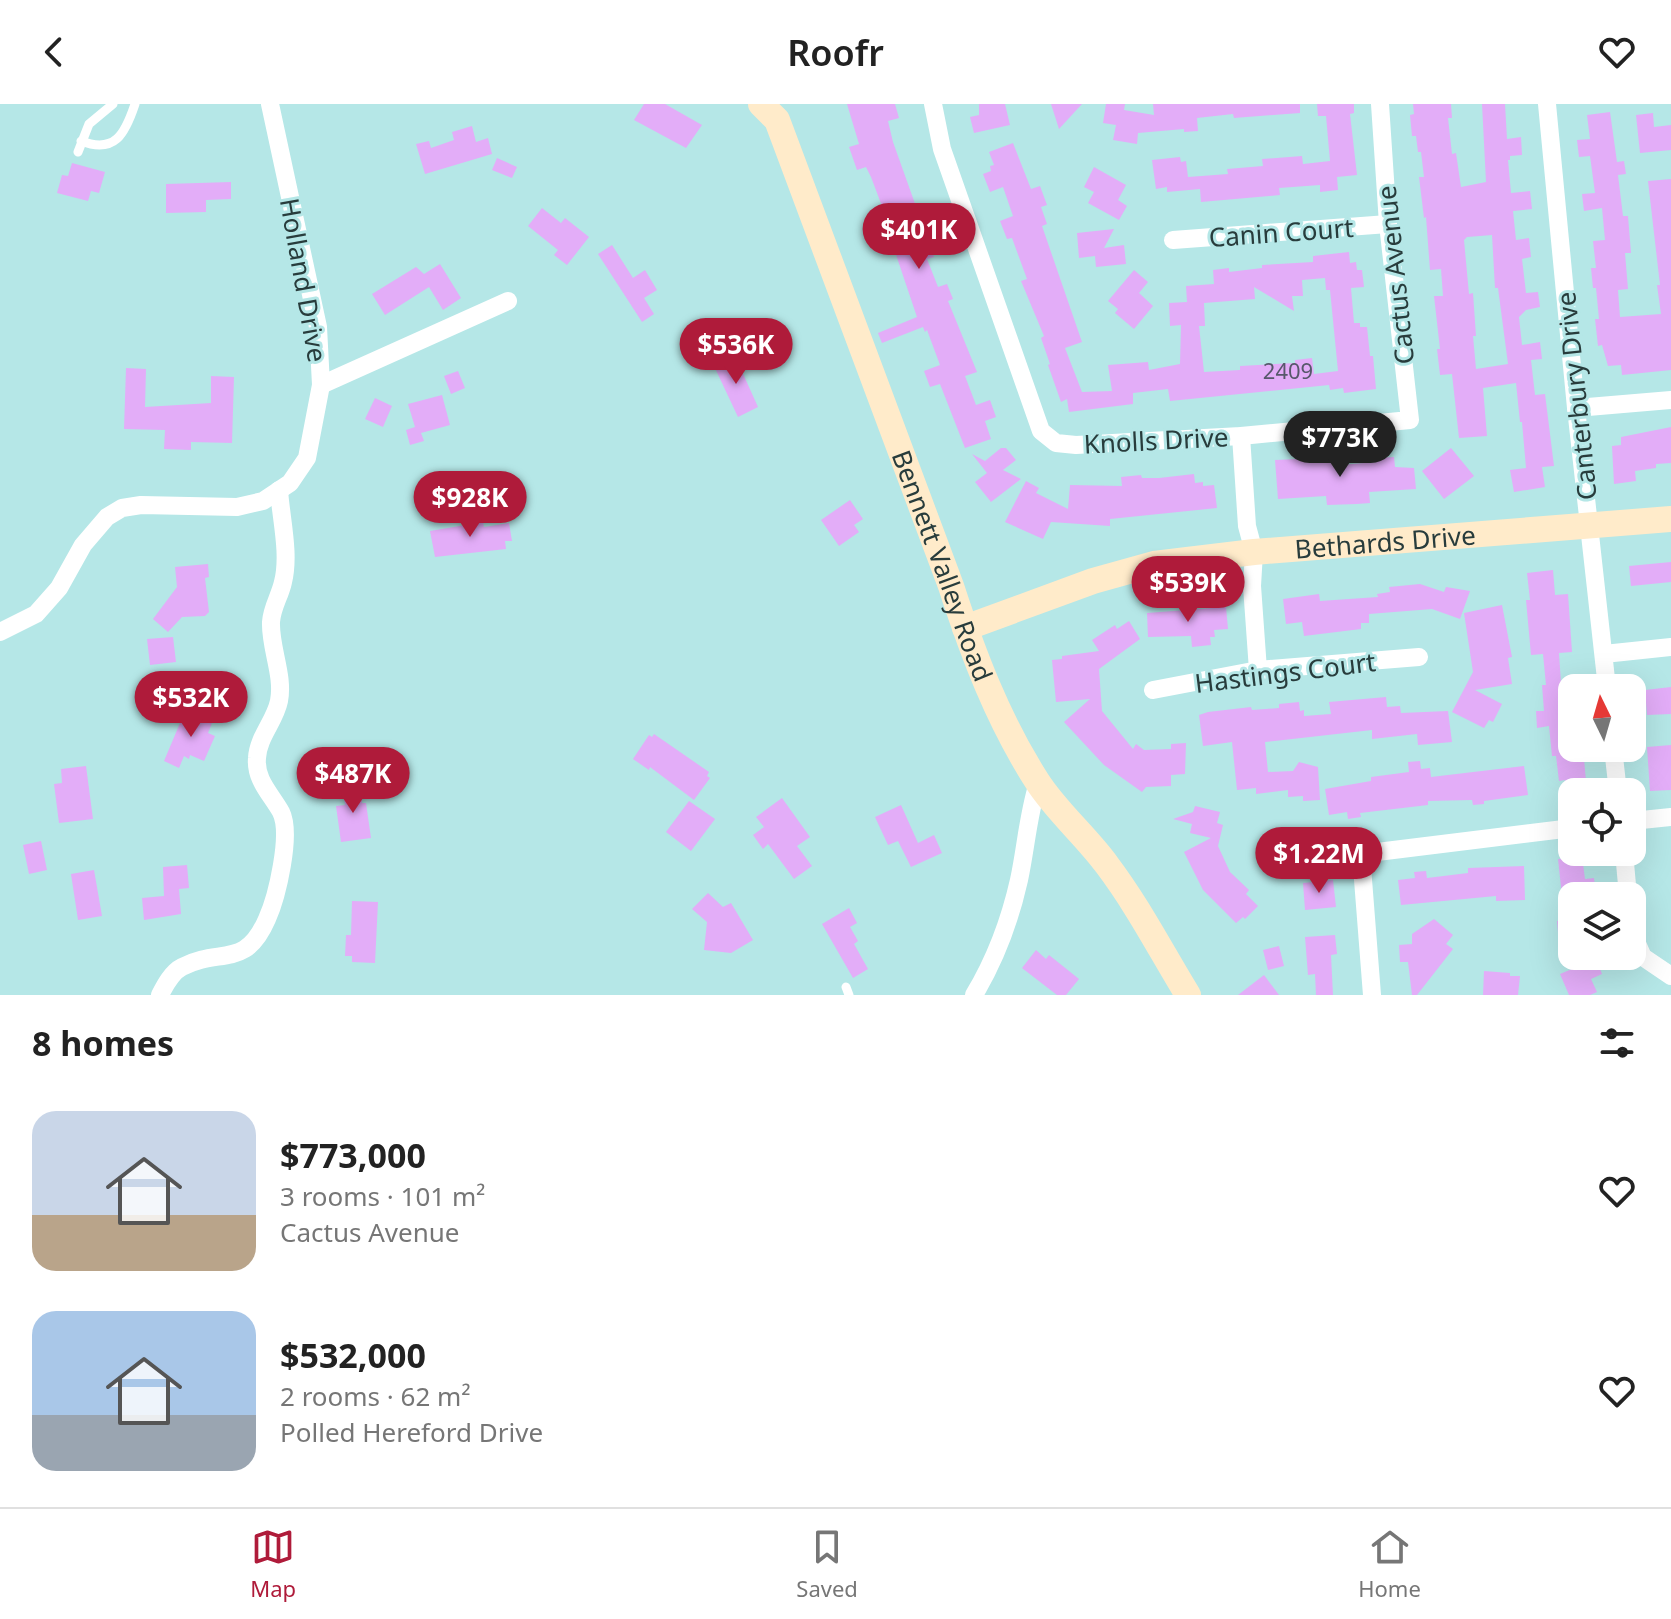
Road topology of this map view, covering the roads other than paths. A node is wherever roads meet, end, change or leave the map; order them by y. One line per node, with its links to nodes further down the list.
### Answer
1 (113, 104): 8 (lane)
2 (135, 104): 8 (lane)
3 (270, 104): 13 (street, Holland Drive)
4 (761, 104): 21 (street, Bennett Valley Road)
5 (933, 104): 16 (street, Knolls Drive)
6 (1380, 104): 10 (street, Cactus Avenue)
7 (1547, 104): 15 (street, Canterbury Drive)
8 (81, 141): 9 (lane)
9 (78, 152)
10 (1388, 224): 11 (street, Canin Court); 16 (street, Cactus Avenue)
11 (1173, 240)
12 (508, 301): 13 (street)
13 (321, 385): 17 (street, Holland Drive)
14 (1671, 400): 15 (street)
15 (1576, 408): 19 (street, Canterbury Drive)
16 (1241, 436): 20 (street, Knolls Drive)
17 (279, 490): 22 (street, Holland Drive); 37 (street)
18 (1671, 519): 19 (street, Bethards Drive)
19 (1590, 526): 20 (street, Bethards Drive); 24 (street, Canterbury Drive)
20 (1254, 552): 21 (street, Bethards Drive); 26 (street, Knolls Drive)
21 (965, 628): 29 (street, Bennett Valley Road)
22 (0, 632)
23 (1671, 647): 24 (street)
24 (1604, 654): 27 (street, Canterbury Drive)
25 (1419, 657): 26 (street, Hastings Court)
26 (1258, 670): 28 (street, Hastings Court)
27 (1606, 674)
28 (1153, 690)
29 (1038, 783): 38 (street); 39 (street, Bennett Valley Road)
30 (1671, 817): 31 (street)
31 (1646, 820)
32 (1558, 830): 34 (street)
33 (1269, 846): 34 (street)
34 (1361, 854): 40 (street)
35 (1646, 959): 36 (street)
36 (1671, 976)
37 (160, 995)
38 (974, 995)
39 (1188, 995)
40 (1372, 995)

